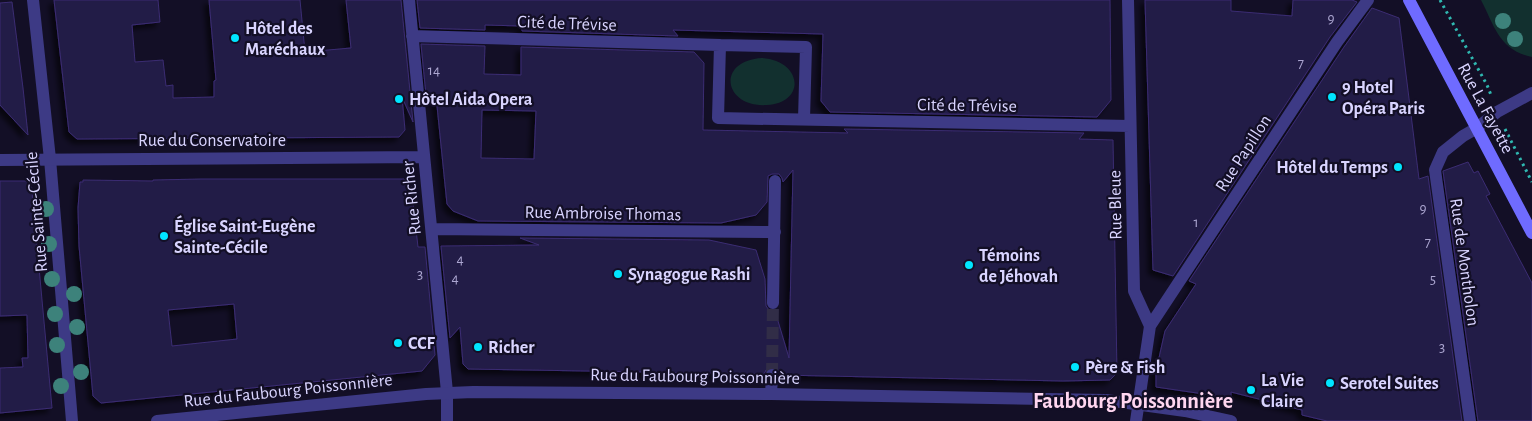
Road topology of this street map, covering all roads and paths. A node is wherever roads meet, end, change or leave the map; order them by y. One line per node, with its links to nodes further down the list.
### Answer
1 (33, 0): 15 (street, Rue Sainte-Cécile)
2 (409, 0): 7 (street, Rue Richer)
3 (1128, 0): 12 (street, Rue Bleue)
4 (1368, 0): 23 (street, Rue Papillon)
5 (1409, 0): 13 (main road, Rue La Fayette)
6 (1440, 0): 10 (path, Rue La Fayette)
7 (412, 36): 8 (street, Cité de Trévise); 14 (street, Rue Richer)
8 (720, 44): 11 (street, Cité de Trévise); 11 (street, Cité de Trévise)
9 (1532, 93): 10 (street, Rue de Montholon)
10 (1497, 112): 13 (street, Rue de Montholon); 18 (path, Rue La Fayette)
11 (804, 118): 12 (street, Cité de Trévise)
12 (1130, 126): 23 (street, Rue Bleue)
13 (1478, 128): 21 (main road, Rue La Fayette); 34 (street, Rue de Montholon)
14 (424, 157): 15 (street, Rue du Conservatoire); 19 (street, Rue Richer)
15 (50, 159): 16 (street, Rue du Conservatoire); 29 (street, Rue Sainte-Cécile)
16 (0, 160)
17 (776, 181): 20 (street)
18 (1532, 182)
19 (432, 228): 20 (street, Rue Ambroise Thomas); 25 (street, Rue Richer)
20 (775, 232): 22 (street)
21 (1532, 233)
22 (773, 303)
23 (1150, 326): 27 (street)
24 (772, 375): 26 (street)
25 (447, 392): 26 (street, Rue du Faubourg Poissonnière); 28 (street, Rue du Faubourg Poissonnière); 31 (street, Rue Richer)
26 (771, 394): 27 (street, Rue du Faubourg Poissonnière)
27 (1139, 405): 32 (street); 33 (street, Rue du Faubourg Poissonnière)
28 (223, 418): 30 (street, Rue du Faubourg Poissonnière)
29 (72, 421)
30 (157, 421)
31 (447, 421)
32 (1136, 421)
33 (1231, 421)
34 (1470, 421)

